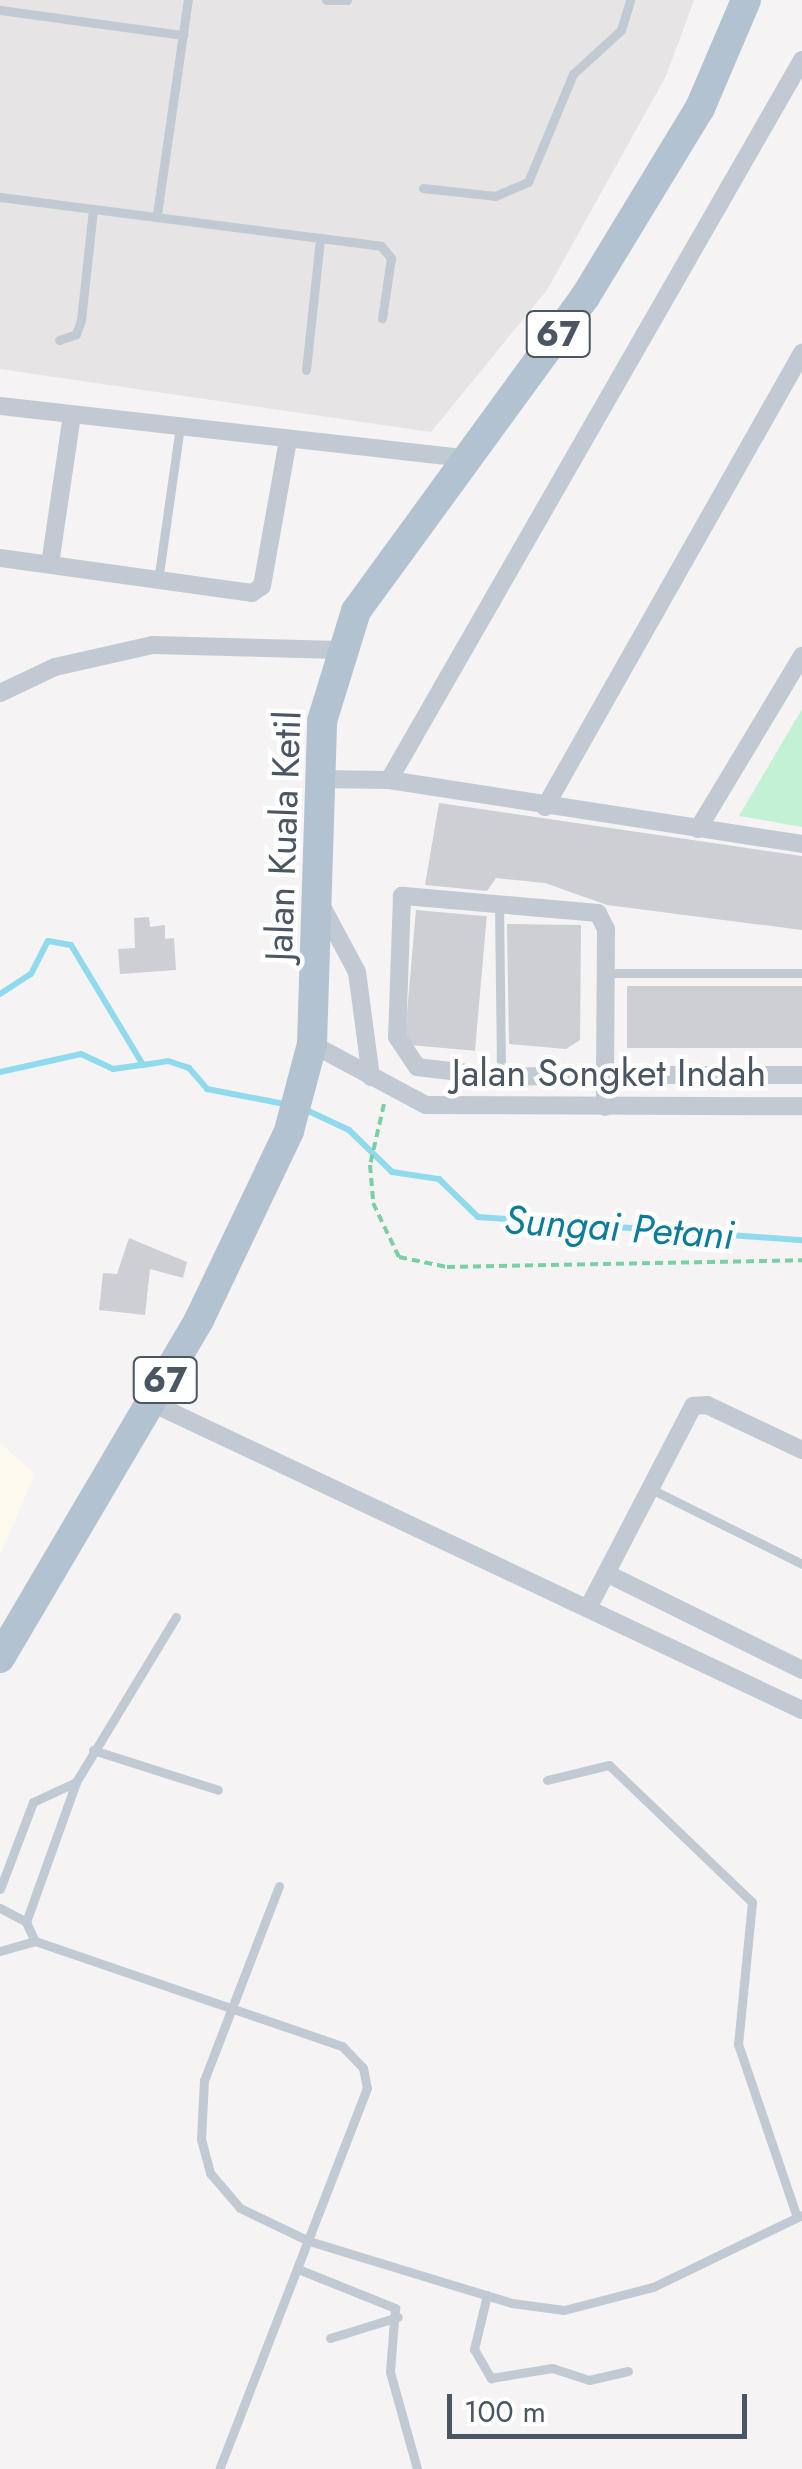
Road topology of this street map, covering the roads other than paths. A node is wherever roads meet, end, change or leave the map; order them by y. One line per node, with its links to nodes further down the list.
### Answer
1 (188, 0): 7 (lane)
2 (326, 0): 3 (lane)
3 (347, 0)
4 (630, 0): 9 (lane)
5 (746, 0): 24 (main road, Jalan Kuala Ketil / 67)
6 (0, 10): 7 (lane)
7 (183, 36): 12 (lane)
8 (802, 60): 32 (street)
9 (423, 188)
10 (0, 197): 11 (lane)
11 (93, 209): 12 (lane); 15 (lane)
12 (156, 214): 13 (lane)
13 (320, 238): 14 (lane); 17 (lane)
14 (382, 318)
15 (58, 340)
16 (802, 354): 18 (street)
17 (306, 370)
18 (783, 386): 19 (street); 33 (street)
19 (802, 393)
20 (0, 406): 21 (street)
21 (72, 415): 22 (street); 26 (street)
22 (180, 427): 23 (street); 27 (lane)
23 (288, 440): 24 (street); 27 (street)
24 (470, 459): 28 (main road, Jalan Kuala Ketil / 67)
25 (0, 558): 26 (street)
26 (50, 564): 27 (street)
27 (158, 581)
28 (340, 650): 30 (street); 31 (main road, Jalan Kuala Ketil / 67)
29 (802, 656): 34 (street)
30 (0, 693)
31 (319, 779): 32 (street); 37 (main road, Jalan Kuala Ketil / 67)
32 (389, 780): 33 (street)
33 (545, 807): 34 (street)
34 (698, 829): 35 (street)
35 (802, 844)
36 (499, 901): 38 (street); 43 (lane); 43 (street)
37 (320, 904): 40 (main road, Jalan Kuala Ketil / 67); 44 (street)
38 (606, 973): 39 (lane); 42 (street)
39 (802, 973)
40 (312, 1044): 44 (street, Jalan Songket Indah); 47 (main road, Jalan Kuala Ketil / 67)
41 (802, 1074): 42 (street)
42 (605, 1075): 43 (street); 46 (street)
43 (501, 1076)
44 (371, 1077): 46 (street, Jalan Songket Indah)
45 (802, 1106): 46 (street, Jalan Songket Indah)
46 (605, 1107)
47 (152, 1403): 52 (street); 54 (main road, Jalan Kuala Ketil / 67)
48 (802, 1450): 49 (street)
49 (646, 1486): 50 (lane); 51 (street)
50 (802, 1564)
51 (606, 1573): 52 (street); 55 (street)
52 (588, 1608): 56 (street)
53 (176, 1617): 57 (lane)
54 (0, 1658)
55 (802, 1670)
56 (802, 1710)
57 (92, 1750): 59 (lane); 60 (lane)
58 (547, 1780): 68 (lane)
59 (76, 1782): 62 (lane); 64 (lane)
60 (218, 1790)
61 (279, 1886): 67 (lane)
62 (0, 1889)
63 (0, 1908): 64 (lane)
64 (26, 1922): 65 (lane)
65 (35, 1941): 66 (lane); 67 (lane)
66 (0, 1951)
67 (231, 2007): 69 (lane); 69 (lane)
68 (800, 2216): 71 (lane)
69 (309, 2240): 70 (lane); 71 (lane)
70 (298, 2269): 72 (lane); 75 (lane)
71 (486, 2295): 74 (lane)
72 (398, 2316): 73 (lane); 76 (lane)
73 (330, 2338)
74 (628, 2371)
75 (219, 2469)
76 (417, 2469)

